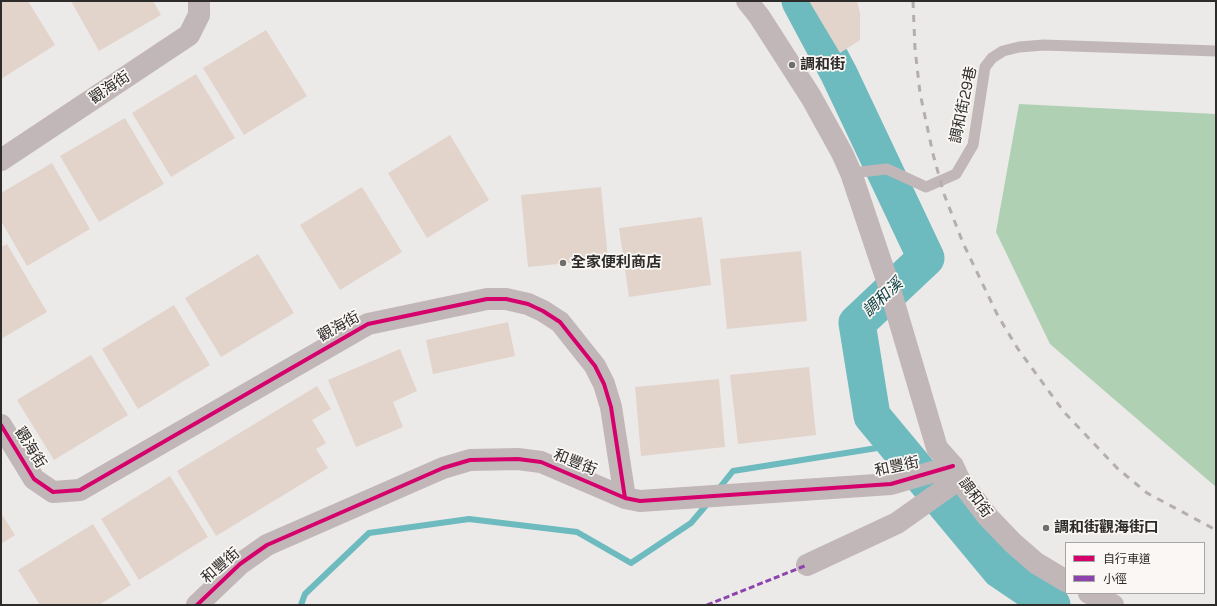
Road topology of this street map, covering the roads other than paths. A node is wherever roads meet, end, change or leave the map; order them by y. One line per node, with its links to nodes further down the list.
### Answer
1 (199, 1): 4 (street, 觀海街)
2 (747, 1): 5 (street, 調和街)
3 (1216, 51): 5 (lane, 調和街29巷)
4 (1, 160)
5 (851, 173): 7 (street, 調和街)
6 (1, 425): 8 (street, 觀海街)
7 (956, 472): 8 (street, 和豐街); 9 (street); 10 (street, 調和街)
8 (625, 498): 12 (street, 和豐街)
9 (807, 565)
10 (1065, 580)
11 (1091, 594): 13 (street)
12 (197, 605)
13 (1113, 605)

